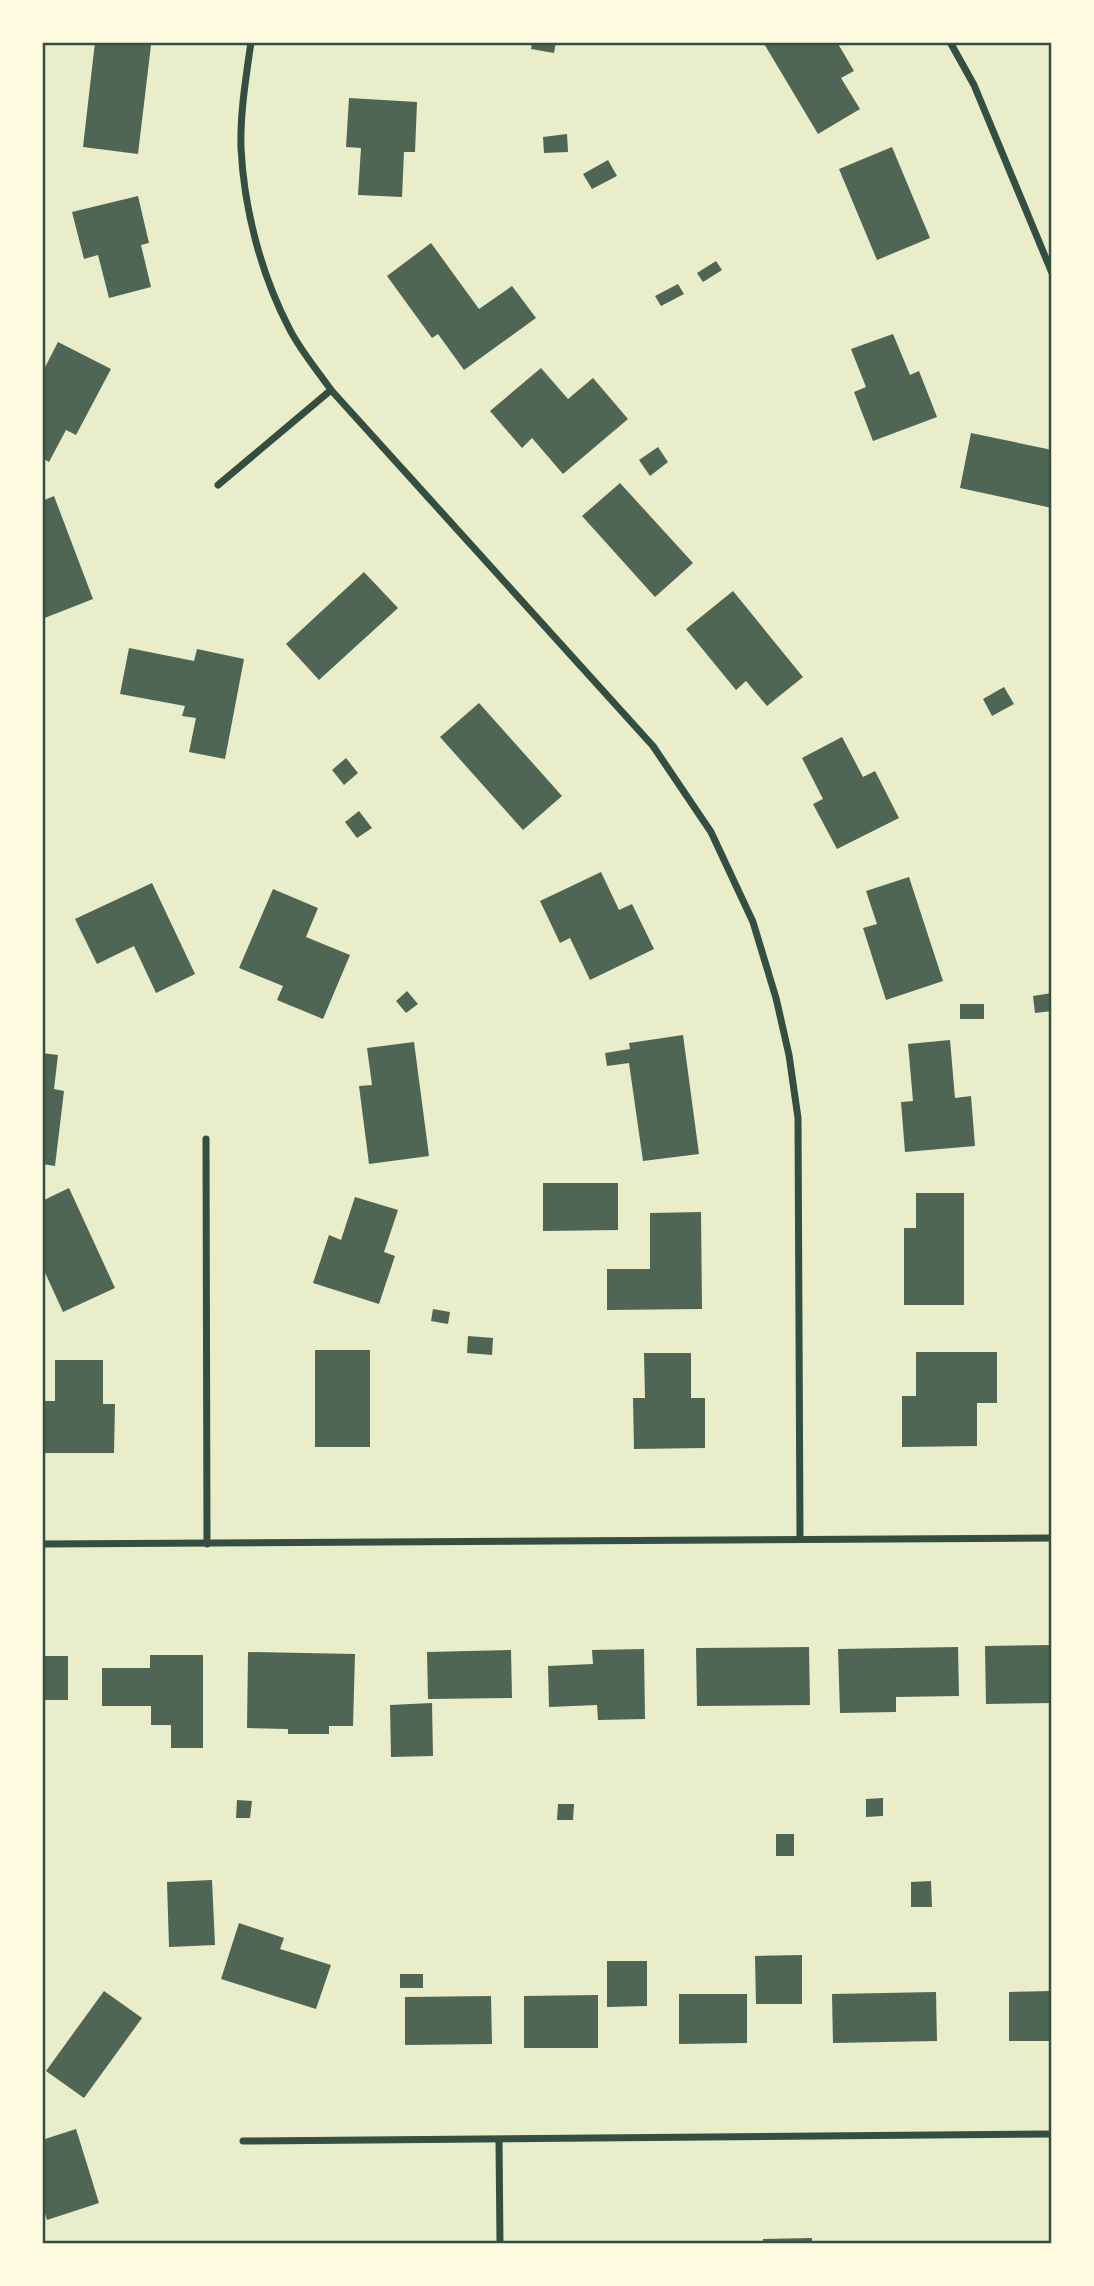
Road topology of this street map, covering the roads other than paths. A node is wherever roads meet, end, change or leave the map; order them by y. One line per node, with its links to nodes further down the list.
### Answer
1 (251, 42): 4 (street)
2 (950, 42): 3 (street)
3 (1052, 273)
4 (331, 390): 5 (street); 8 (street)
5 (218, 485)
6 (206, 1139): 10 (street)
7 (1052, 1538): 8 (street)
8 (800, 1539): 10 (street)
9 (42, 1544): 10 (street)
10 (207, 1544)
11 (1052, 2134): 12 (street)
12 (499, 2140): 13 (street); 14 (street)
13 (243, 2141)
14 (500, 2244)

